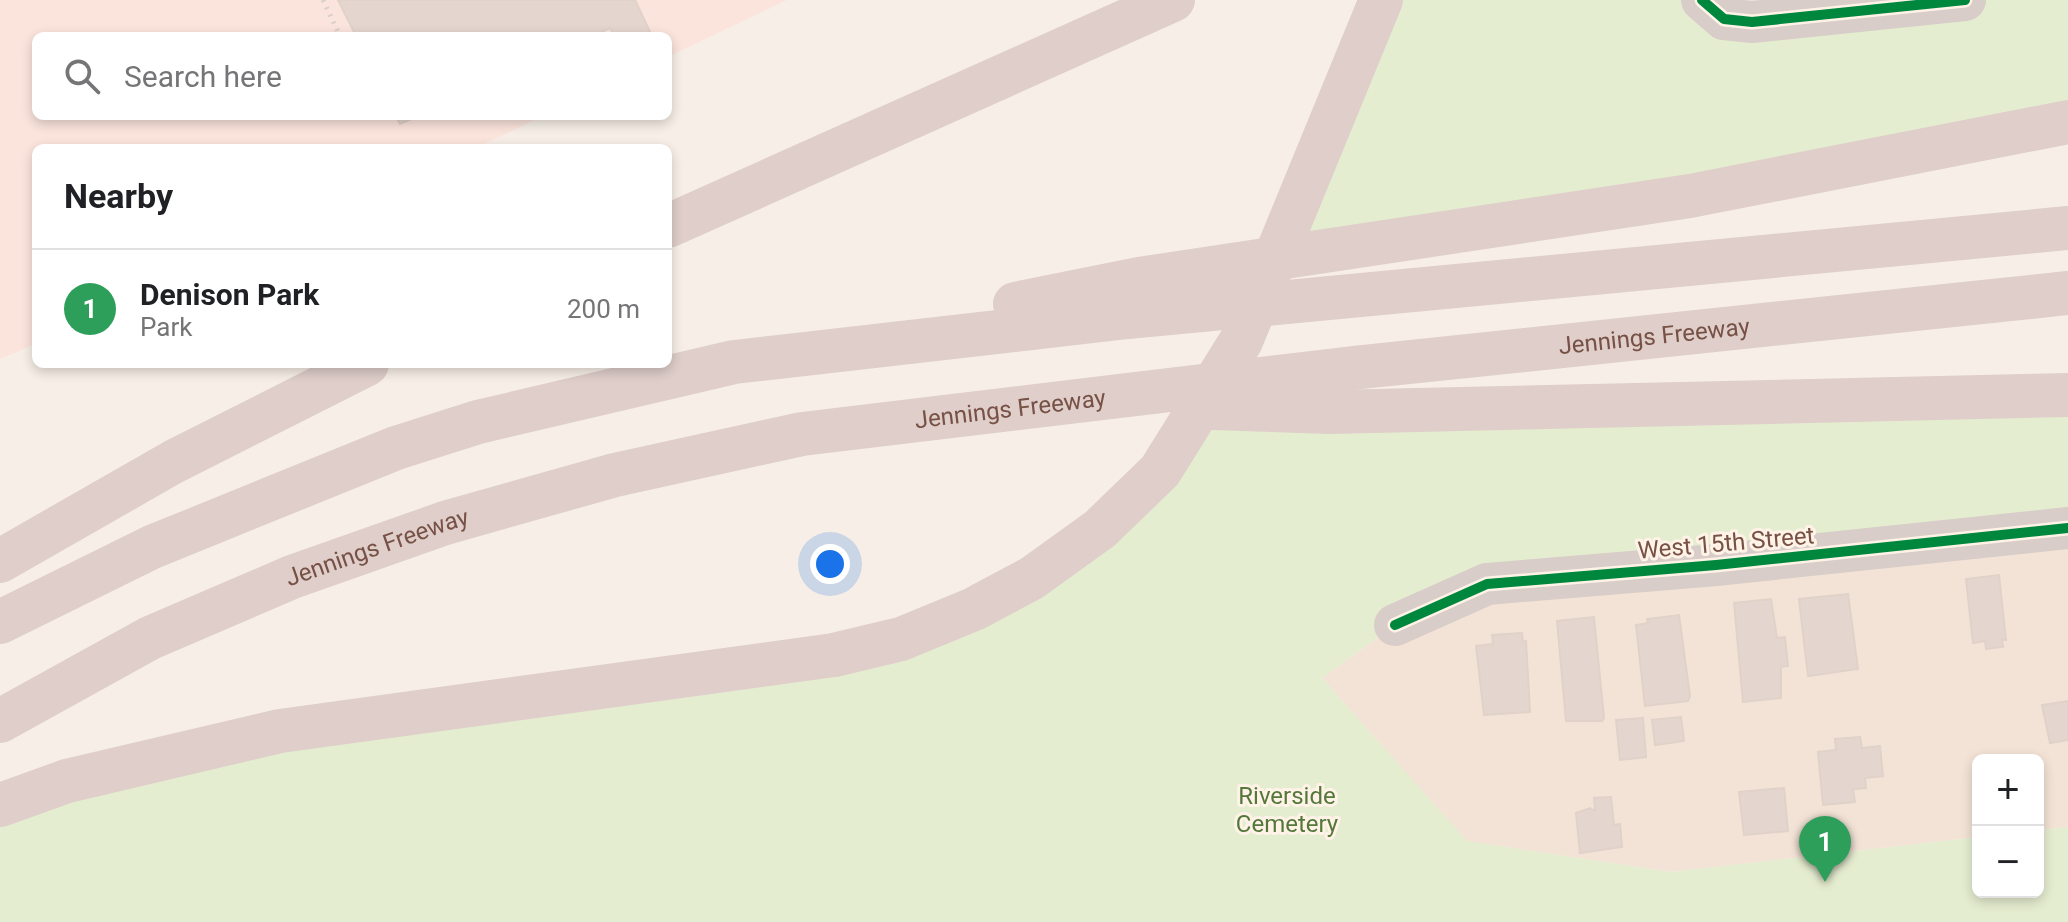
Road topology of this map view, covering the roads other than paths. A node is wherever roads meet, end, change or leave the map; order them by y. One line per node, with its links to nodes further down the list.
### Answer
1 (1173, 0): 6 (highway)
2 (1381, 0): 18 (highway)
3 (1702, 0): 4 (street)
4 (1965, 0)
5 (2068, 122): 9 (highway)
6 (672, 224)
7 (2068, 228): 9 (highway)
8 (2068, 293): 12 (highway, Jennings Freeway)
9 (734, 362): 15 (highway)
10 (359, 368): 14 (highway)
11 (2068, 395): 12 (highway)
12 (1070, 404): 17 (highway, Jennings Freeway)
13 (2068, 528): 16 (street, West 15th Street)
14 (0, 561)
15 (0, 622)
16 (1395, 625)
17 (0, 721)
18 (0, 805)

